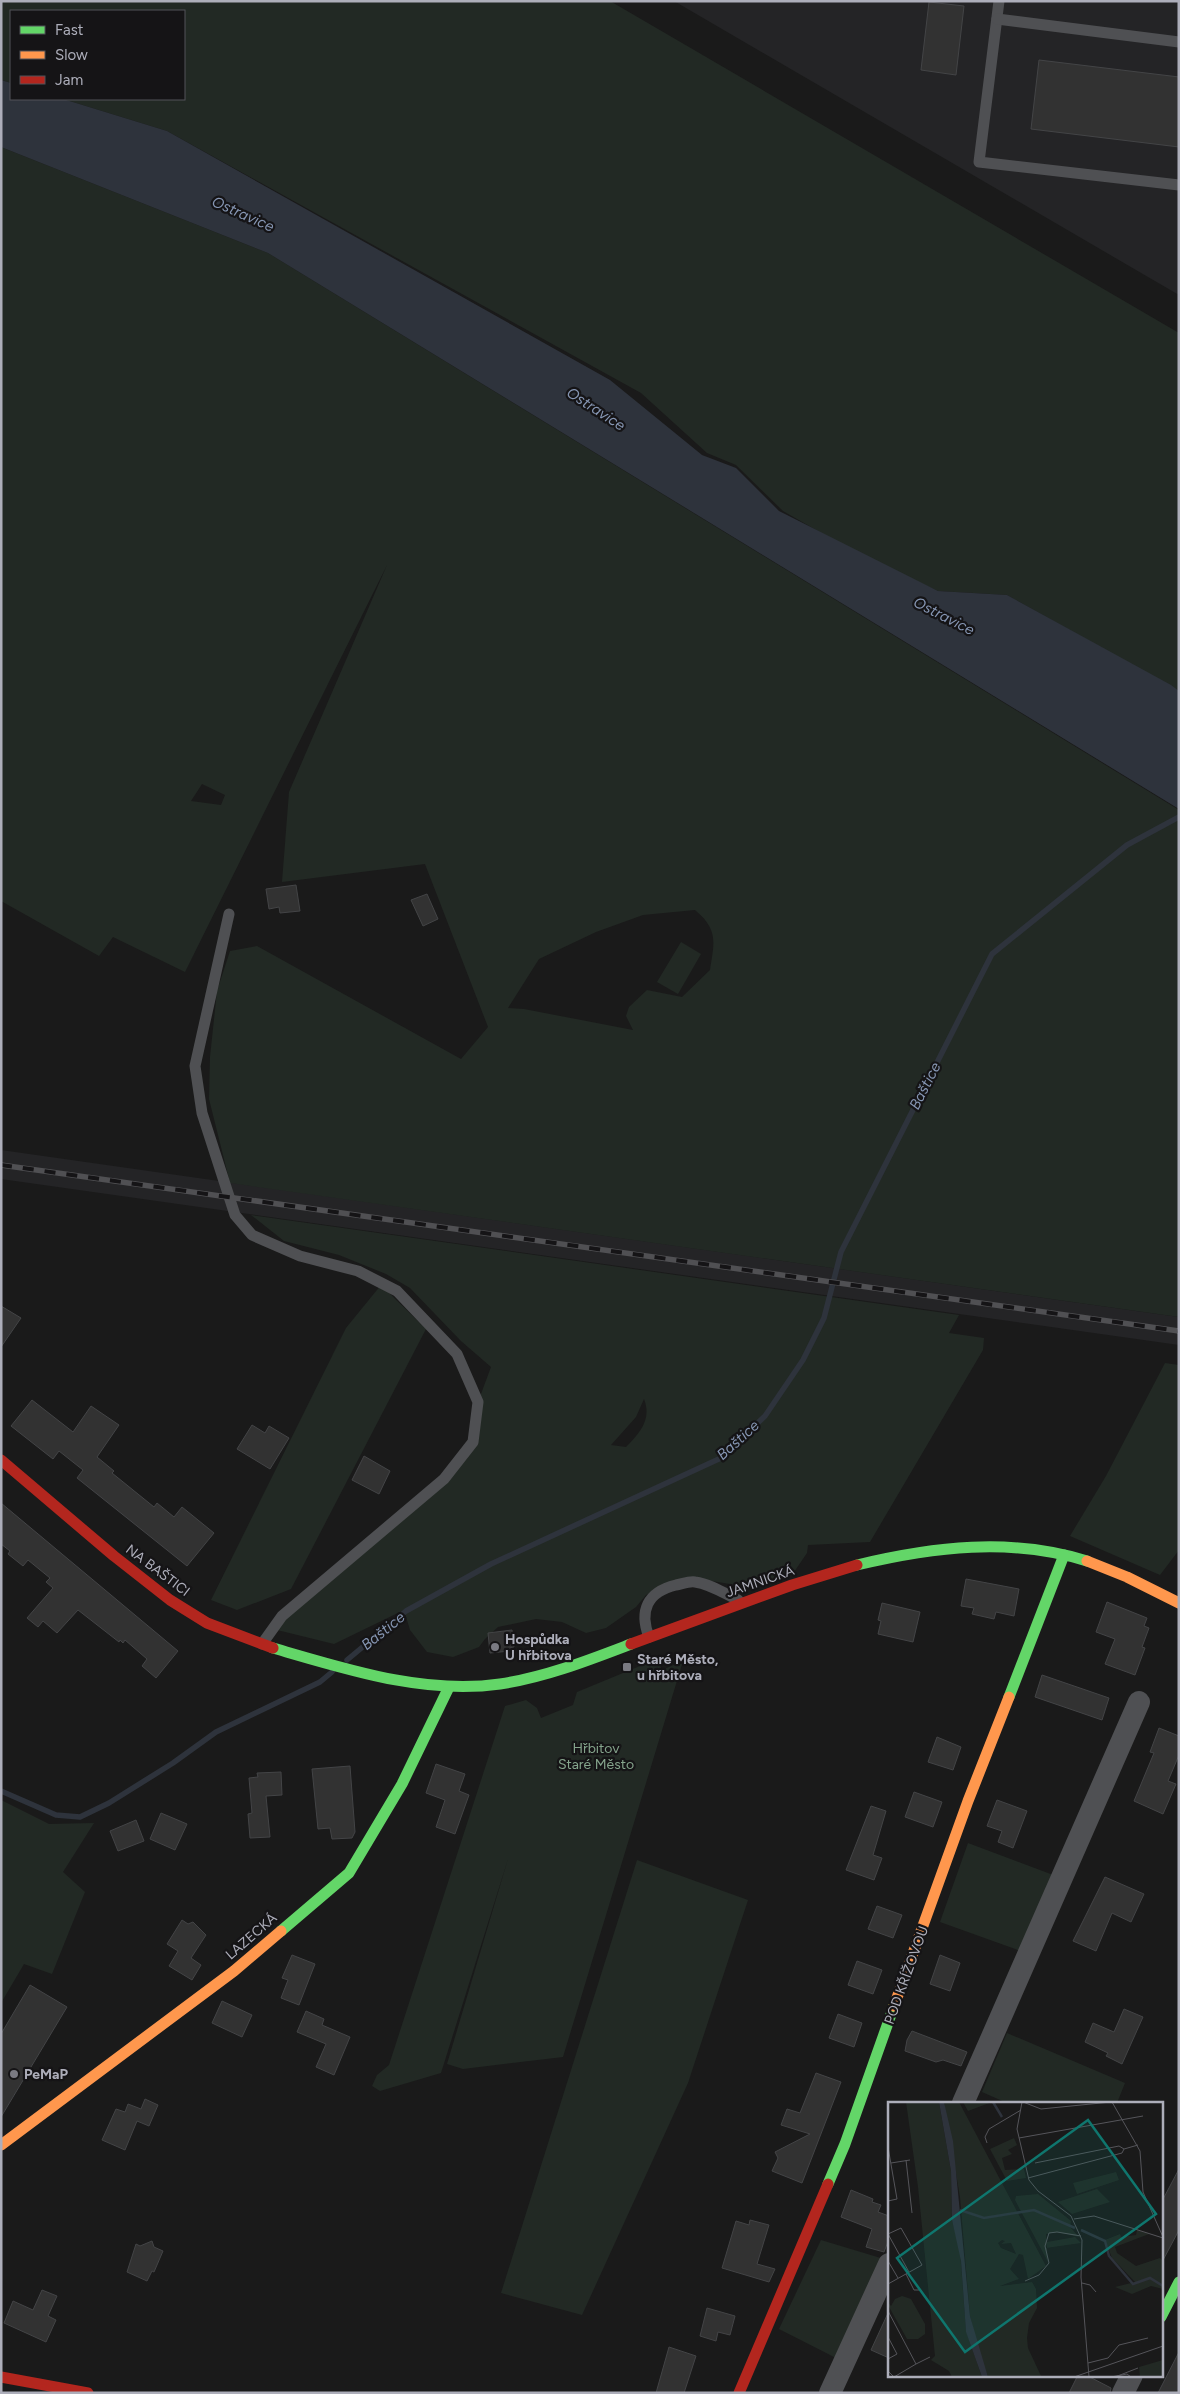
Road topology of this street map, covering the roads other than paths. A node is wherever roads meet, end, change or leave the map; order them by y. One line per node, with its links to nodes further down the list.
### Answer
1 (999, 1): 2 (lane)
2 (997, 19): 3 (lane); 4 (lane)
3 (1179, 42)
4 (1179, 185)
5 (229, 914): 11 (lane)
6 (1, 1460): 11 (street, NA BAŠTICI)
7 (1064, 1555): 8 (street, JAMNICKÁ); 9 (street, JAMNICKÁ); 23 (street, POD KŘÍŽOVOU)
8 (744, 1602): 10 (street, JAMNICKÁ); 10 (lane)
9 (1179, 1603)
10 (649, 1637): 13 (street, JAMNICKÁ)
11 (262, 1644): 12 (street, NA BAŠTICI)
12 (350, 1670): 13 (street, JAMNICKÁ)
13 (450, 1688): 16 (street, LAZECKÁ)
14 (1139, 1702): 15 (street)
15 (963, 2102)
16 (1, 2145)
17 (888, 2266): 24 (street)
18 (1179, 2282): 19 (street)
19 (1162, 2315)
20 (1132, 2376): 25 (street)
21 (1, 2377): 22 (street)
22 (88, 2393)
23 (739, 2393)
24 (830, 2393)
25 (1123, 2393)

